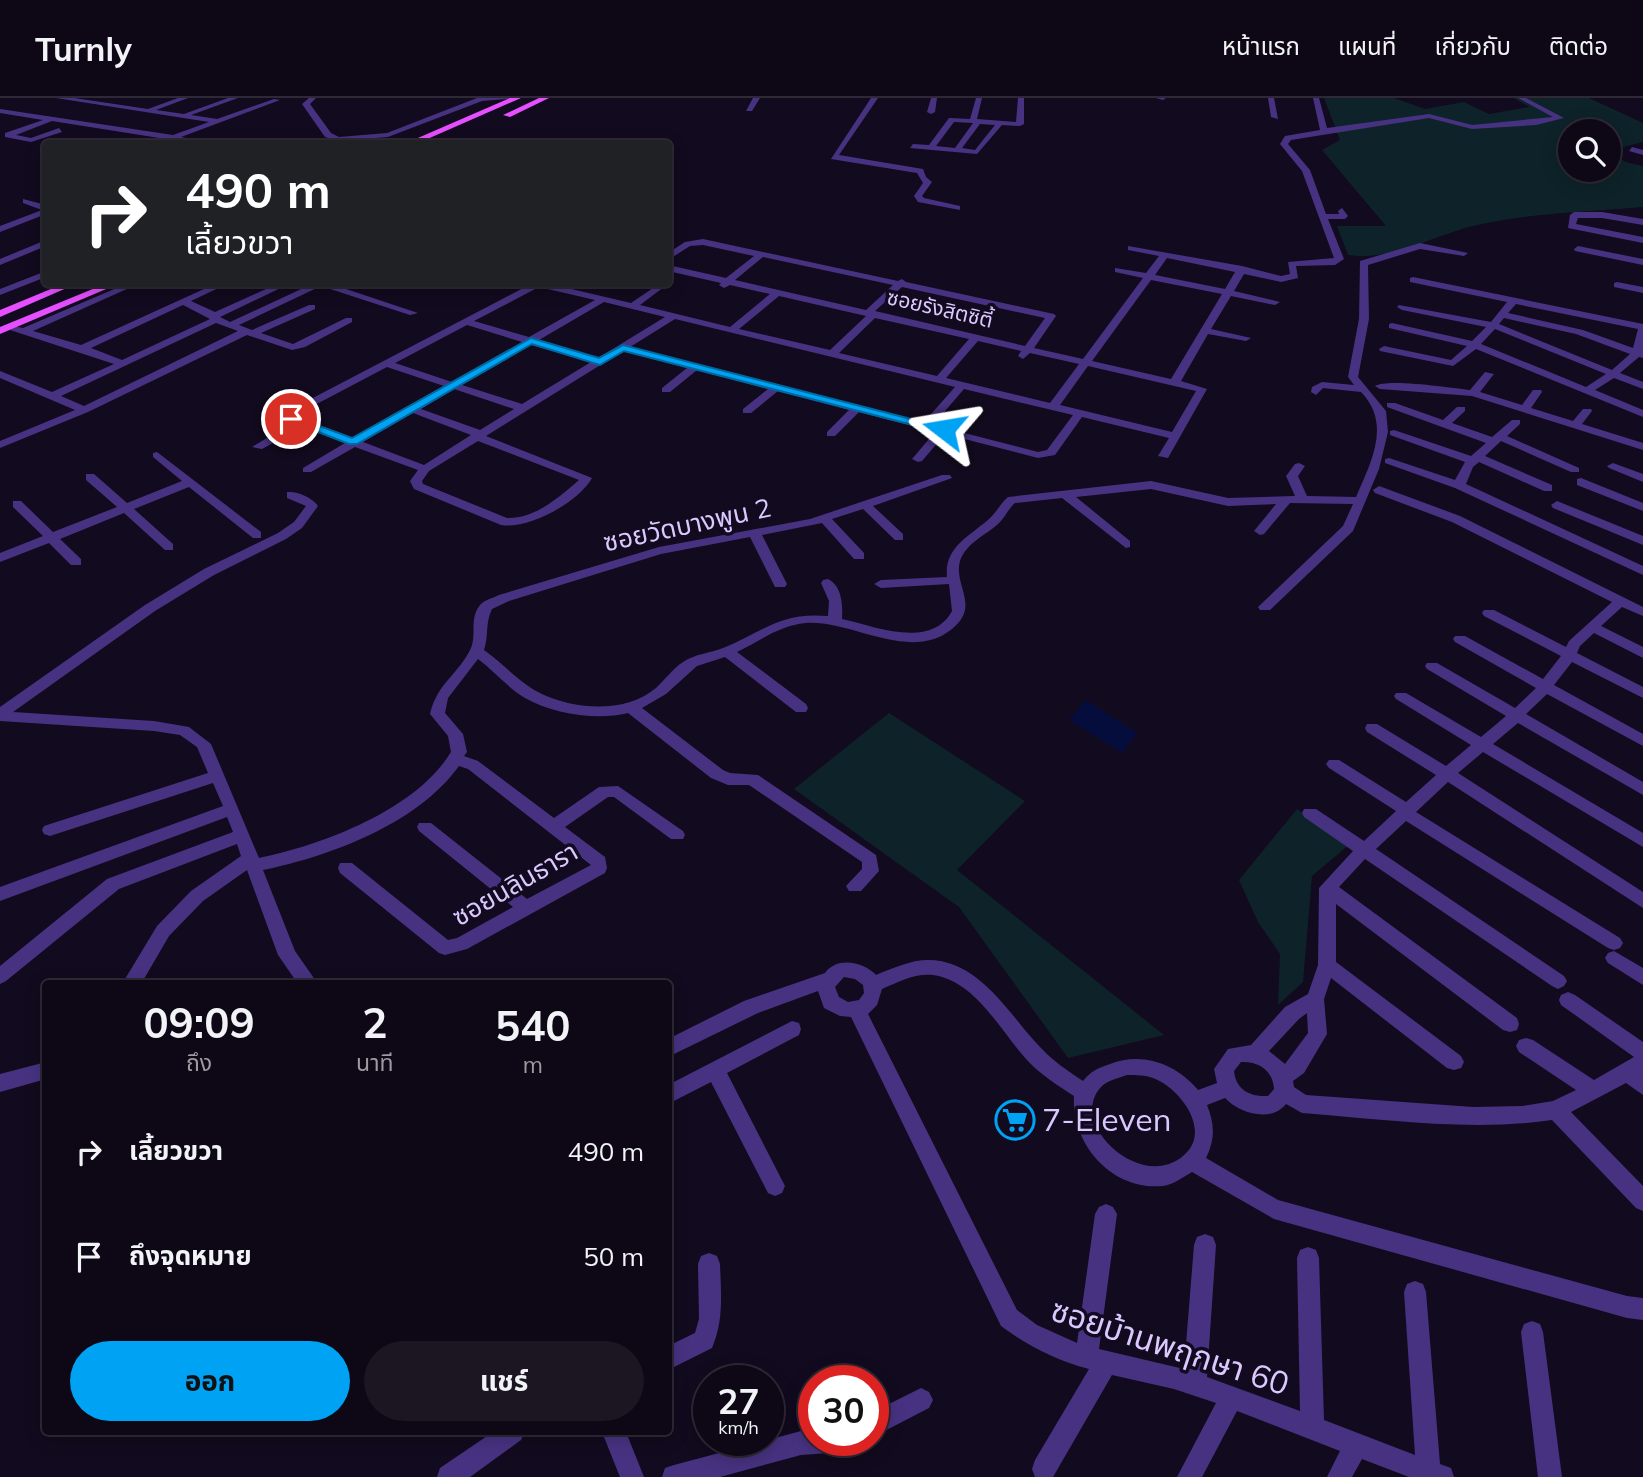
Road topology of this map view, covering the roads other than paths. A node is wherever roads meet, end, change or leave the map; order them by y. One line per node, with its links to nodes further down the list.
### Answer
1 (59, 98): 18 (street)
2 (134, 98): 20 (street)
3 (185, 98): 23 (street)
4 (235, 98): 26 (street)
5 (313, 98): 21 (street)
6 (460, 98): 21 (street)
7 (479, 98): 8 (street); 21 (street)
8 (517, 98): 39 (main road)
9 (545, 98): 29 (main road)
10 (757, 98): 22 (street)
11 (875, 98): 47 (street)
12 (934, 98): 25 (street)
13 (979, 98): 32 (street)
14 (1021, 98): 33 (street)
15 (1271, 98): 28 (street)
16 (1316, 98): 35 (street)
17 (1521, 98): 35 (street)
18 (78, 99): 20 (street); 27 (street)
19 (276, 100): 31 (street)
20 (110, 106): 23 (street)
21 (456, 108)
22 (749, 109)
23 (147, 110): 26 (street)
24 (0, 111): 27 (street)
25 (931, 112)
26 (184, 115): 31 (street)
27 (34, 117): 30 (street)
28 (1275, 117)
29 (499, 118)
30 (51, 120): 36 (street); 37 (street)
31 (218, 121): 37 (street)
32 (975, 121): 33 (street); 41 (street); 43 (street)
33 (999, 124): 43 (street)
34 (59, 130): 36 (street)
35 (1324, 131): 50 (street)
36 (4, 134)
37 (174, 137): 38 (street)
38 (192, 140)
39 (417, 140)
40 (913, 146): 41 (street)
41 (931, 148): 43 (street)
42 (1632, 149): 44 (street)
43 (956, 150)
44 (1643, 153)
45 (26, 201): 46 (street)
46 (42, 207)
47 (957, 208)
48 (42, 211): 52 (street)
49 (1340, 214): 50 (street)
50 (1324, 216): 64 (street)
51 (1643, 222): 54 (street)
52 (3, 226): 53 (street)
53 (29, 232)
54 (1643, 240)
55 (42, 245): 62 (street)
56 (1131, 248): 58 (street)
57 (1578, 249): 63 (street)
58 (1173, 253): 64 (street); 68 (street)
59 (1464, 253): 138 (street)
60 (672, 254): 61 (street)
61 (762, 254): 70 (street); 71 (street)
62 (0, 262)
63 (1643, 262)
64 (1241, 269): 85 (street)
65 (1118, 270): 68 (street)
66 (42, 276): 84 (street)
67 (672, 276): 71 (street, ซอยรังสิตซิตี้)
68 (1149, 276): 85 (street); 125 (street)
69 (1413, 280): 89 (street)
70 (902, 282): 96 (street); 118 (street)
71 (726, 284): 86 (street, ซอยรังสิตซิตี้)
72 (1617, 285): 83 (street)
73 (64, 287): 95 (main road)
74 (106, 287): 106 (main road)
75 (127, 287): 108 (street)
76 (215, 287): 88 (street)
77 (278, 287): 99 (street)
78 (312, 287): 102 (street)
79 (332, 287): 94 (street)
80 (533, 287): 101 (street)
81 (552, 287): 87 (street)
82 (657, 287): 91 (street)
83 (1643, 290)
84 (0, 292)
85 (1228, 292): 90 (street); 109 (street)
86 (774, 295): 96 (street, ซอยรังสิตซิตี้); 107 (street)
87 (603, 299): 91 (street); 113 (street)
88 (183, 301): 99 (street); 115 (street)
89 (1513, 301): 97 (street); 105 (street)
90 (1275, 302)
91 (633, 306): 98 (street)
92 (312, 307): 110 (street)
93 (1402, 307): 103 (street)
94 (413, 313)
95 (0, 314)
96 (870, 315): 112 (street, ซอยรังสิตซิตี้); 119 (street)
97 (1503, 315): 103 (street); 120 (street)
98 (673, 316): 107 (street); 116 (street)
99 (215, 318): 102 (street); 122 (street)
100 (349, 320): 110 (street)
101 (467, 321): 113 (street); 123 (street)
102 (231, 325): 110 (street)
103 (1493, 325): 114 (street); 128 (street)
104 (1392, 326): 114 (street)
105 (1643, 328): 120 (street)
106 (5, 329): 108 (street)
107 (732, 330): 119 (street)
108 (24, 331): 115 (street)
109 (1205, 331): 111 (street); 131 (street)
110 (250, 332): 152 (street)
111 (1246, 338)
112 (973, 340): 118 (street, ซอยรังสิตซิตี้); 130 (street)
113 (531, 341): 121 (street); 133 (street)
114 (1472, 344): 117 (street); 141 (street)
115 (82, 348): 122 (street)
116 (623, 348): 121 (street); 124 (street)
117 (1384, 349)
118 (1025, 353): 125 (street, ซอยรังสิตซิตี้)
119 (832, 354): 130 (street)
120 (1640, 354): 128 (street)
121 (600, 362): 151 (street)
122 (122, 363): 145 (street)
123 (384, 363): 133 (street); 158 (street)
124 (696, 366): 136 (street); 139 (street)
125 (1082, 366): 131 (street, ซอยรังสิตซิตี้); 142 (street, ซอยรังสิตซิตี้); 148 (street)
126 (0, 374): 145 (street)
127 (1489, 374): 144 (street)
128 (1612, 375): 135 (street); 141 (street)
129 (1449, 379): 140 (street)
130 (939, 380): 132 (street)
131 (1174, 383): 142 (street, ซอยรังสิตซิตี้)
132 (962, 385): 148 (street); 160 (street)
133 (453, 386): 150 (street); 151 (street)
134 (1380, 386): 140 (street)
135 (1643, 386)
136 (776, 387): 147 (street); 153 (street)
137 (1319, 389): 138 (street)
138 (1364, 389): 193 (street)
139 (666, 390)
140 (1454, 391): 144 (street); 159 (street)
141 (1586, 391): 156 (street)
142 (1200, 392): 167 (street)
143 (1537, 392): 149 (street)
144 (1473, 393): 149 (street)
145 (54, 396): 152 (street)
146 (1391, 405): 159 (street)
147 (858, 407): 160 (street); 165 (street)
148 (1053, 407): 155 (street)
149 (1525, 408): 161 (street)
150 (412, 409): 166 (street); 169 (street)
151 (525, 409): 166 (street)
152 (83, 411): 170 (street)
153 (747, 411)
154 (1587, 411): 161 (street)
155 (1080, 414): 162 (street); 167 (street)
156 (1643, 414)
157 (1516, 422): 168 (street)
158 (301, 423): 169 (street); 172 (street)
159 (1445, 424): 168 (street)
160 (927, 425): 162 (street)
161 (1576, 425): 171 (street)
162 (944, 429): 175 (street)
163 (1641, 432): 171 (street)
164 (1394, 433): 176 (street)
165 (831, 434)
166 (478, 435): 180 (street); 180 (street)
167 (1174, 436): 174 (street)
168 (1498, 439): 176 (street); 197 (street)
169 (353, 442): 180 (street); 181 (street)
170 (0, 445)
171 (1638, 445)
172 (258, 447)
173 (157, 455): 185 (street)
174 (1164, 456)
175 (918, 459)
176 (1476, 459): 186 (street); 187 (street)
177 (1389, 461): 186 (street)
178 (1299, 466): 189 (street)
179 (1613, 466): 184 (street)
180 (425, 469)
181 (307, 470)
182 (90, 477): 198 (street)
183 (946, 478): 196 (street, ซอยวัดบางพูน 2)
184 (1643, 478)
185 (191, 482): 198 (street); 202 (street)
186 (1459, 485): 211 (street)
187 (1548, 488)
188 (1379, 490): 216 (street)
189 (1299, 492): 192 (street); 193 (street)
190 (291, 495): 233 (street)
191 (1066, 495): 192 (street); 206 (street); 212 (street)
192 (1286, 500): 200 (street)
193 (1360, 501): 217 (street)
194 (18, 504): 203 (street)
195 (1557, 505): 205 (street)
196 (866, 506): 199 (street, ซอยวัดบางพูน 2); 204 (street)
197 (1643, 507)
198 (125, 508): 203 (street); 207 (street)
199 (824, 518): 201 (street, ซอยวัดบางพูน 2); 208 (street)
200 (1260, 531)
201 (755, 534): 214 (street); 224 (street, ซอยวัดบางพูน 2)
202 (257, 535)
203 (50, 536): 209 (street); 210 (street)
204 (899, 537)
205 (1643, 541)
206 (1126, 544)
207 (169, 547)
208 (859, 556)
209 (0, 558)
210 (76, 562)
211 (1643, 571)
212 (953, 580): 215 (street); 218 (street)
213 (828, 583): 218 (street)
214 (780, 584)
215 (881, 584)
216 (1621, 601): 219 (street); 221 (street)
217 (1265, 607)
218 (836, 612): 223 (street)
219 (1643, 612)
220 (1489, 614): 226 (street)
221 (1592, 627): 225 (street); 226 (street)
222 (1460, 639): 228 (street)
223 (727, 651): 231 (street); 232 (street)
224 (475, 652): 231 (street); 238 (street)
225 (1643, 653)
226 (1570, 654): 228 (street); 229 (street)
227 (1432, 666): 234 (street)
228 (1545, 687): 234 (street); 236 (street)
229 (1643, 693)
230 (1401, 696): 237 (street)
231 (630, 707): 255 (street)
232 (801, 708)
233 (0, 715): 241 (street)
234 (1516, 716): 237 (street); 242 (street)
235 (1372, 728): 240 (street)
236 (1643, 741)
237 (1482, 745): 240 (street); 251 (street)
238 (456, 759): 247 (street, ซอยนลินธารา); 253 (street)
239 (1334, 764): 244 (street)
240 (1447, 774): 244 (street); 258 (street)
241 (217, 776): 243 (street); 248 (street)
242 (1643, 789)
243 (232, 808): 249 (street); 257 (street)
244 (1406, 811): 252 (street); 262 (street)
245 (1310, 813): 252 (street)
246 (425, 827): 259 (street)
247 (553, 827): 250 (street); 259 (street, ซอยนลินธารา)
248 (50, 830)
249 (242, 835): 253 (street); 261 (street)
250 (677, 835)
251 (1643, 841)
252 (1366, 849): 256 (street); 266 (street)
253 (252, 862): 264 (street); 265 (street)
254 (345, 868): 259 (street, ซอยนลินธารา)
255 (855, 886)
256 (1328, 888): 260 (street); 271 (street)
257 (0, 894)
258 (1643, 901)
259 (526, 908)
260 (1327, 965): 268 (street); 277 (street)
261 (0, 976)
262 (1643, 977)
263 (829, 979): 267 (street); 270 (street); 274 (street)
264 (133, 980)
265 (306, 980)
266 (1558, 981)
267 (874, 985): 270 (street); 286 (street)
268 (1315, 999): 276 (street); 282 (street)
269 (1568, 1000): 275 (street)
270 (857, 1010): 300 (street, ซอยบ้านพฤกษา 60)
271 (1510, 1024)
272 (792, 1029): 278 (street)
273 (1526, 1046): 284 (street)
274 (672, 1047)
275 (1643, 1053)
276 (1255, 1054): 282 (street); 283 (street)
277 (1454, 1062)
278 (715, 1070): 285 (street); 290 (street)
279 (42, 1071): 281 (street)
280 (1638, 1073): 284 (street)
281 (0, 1083)
282 (1284, 1084): 283 (street); 288 (street)
283 (1228, 1087): 287 (street)
284 (1593, 1090): 288 (street)
285 (672, 1093)
286 (1085, 1093): 287 (street); 289 (street)
287 (1195, 1101): 289 (street)
288 (1556, 1110): 291 (street)
289 (1192, 1161): 297 (street)
290 (775, 1186)
291 (1643, 1201)
292 (1106, 1214): 300 (street)
293 (1205, 1244): 301 (street)
294 (1308, 1258): 305 (street)
295 (709, 1264): 299 (street)
296 (1415, 1292): 311 (street)
297 (1643, 1308)
298 (1532, 1332): 317 (street)
299 (672, 1357)
300 (1096, 1359): 301 (street, ซอยบ้านพฤกษา 60); 310 (street)
301 (1195, 1384): 302 (street, ซอยบ้านพฤกษา 60)
302 (1231, 1398): 305 (street, ซอยบ้านพฤกษา 60); 315 (street)
303 (921, 1400): 304 (street)
304 (889, 1417)
305 (1312, 1426): 309 (street, ซอยบ้านพฤกษา 60)
306 (509, 1435): 312 (street)
307 (615, 1435): 313 (street)
308 (798, 1444): 314 (street)
309 (1357, 1445): 311 (street, ซอยบ้านพฤกษา 60); 316 (street)
310 (1044, 1469)
311 (1435, 1474)
312 (449, 1477)
313 (632, 1477)
314 (674, 1477)
315 (1189, 1477)
316 (1339, 1477)
317 (1550, 1477)

